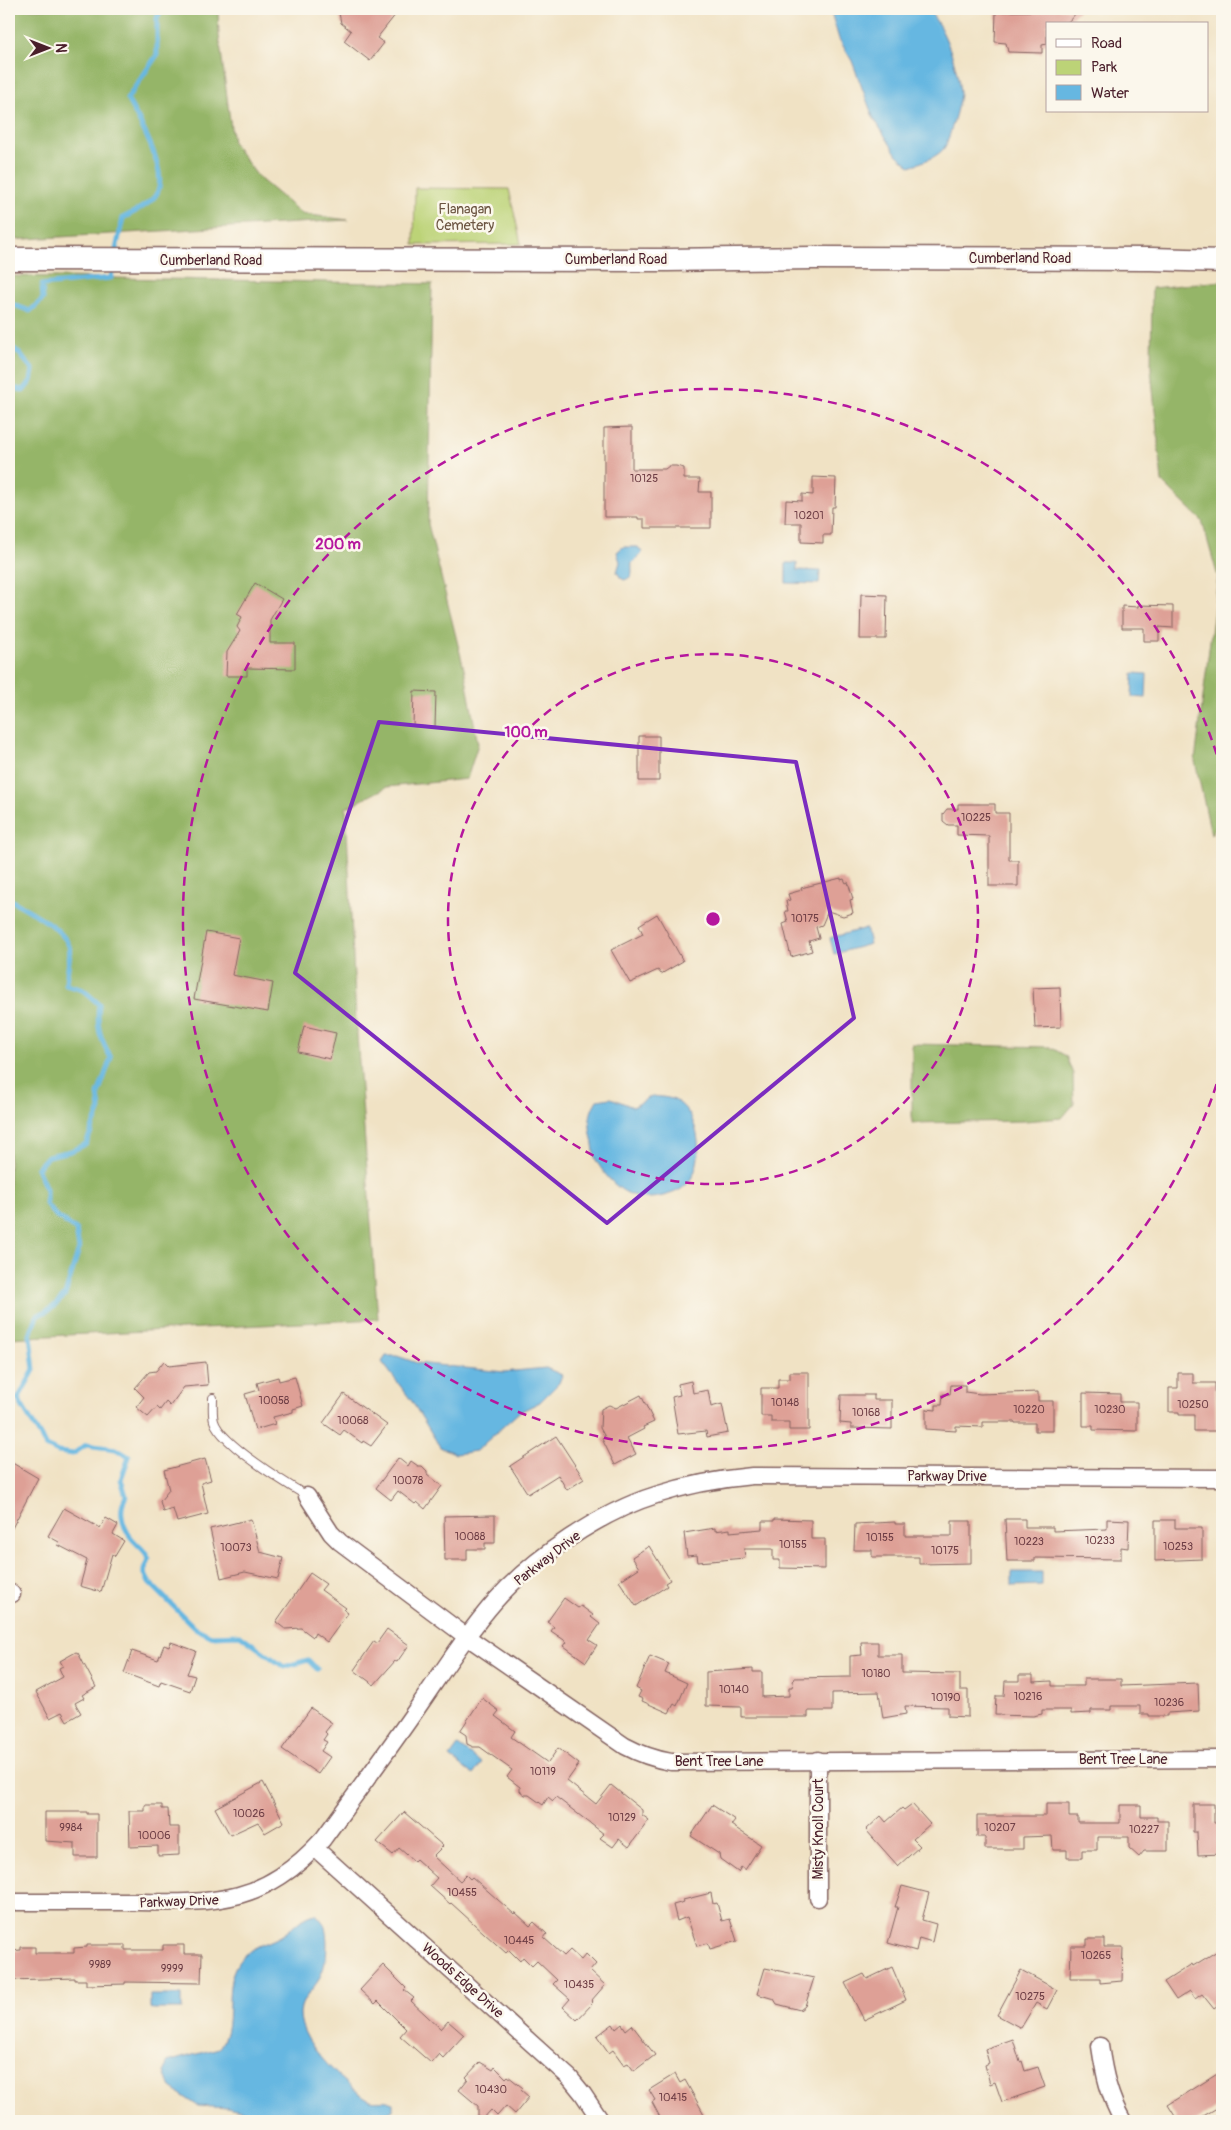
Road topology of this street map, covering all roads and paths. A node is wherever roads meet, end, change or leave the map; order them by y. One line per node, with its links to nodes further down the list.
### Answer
1 (9, 259): 2 (main road, Cumberland Road)
2 (1222, 261)
3 (213, 1398): 5 (lane)
4 (1222, 1478): 6 (street, Parkway Drive)
5 (307, 1496): 6 (street, Bent Tree Lane)
6 (467, 1637): 8 (street, Bent Tree Lane); 9 (street, Parkway Drive)
7 (1222, 1759): 8 (street, Bent Tree Lane)
8 (818, 1760): 10 (street, Misty Knoll Court)
9 (315, 1848): 11 (street, Parkway Drive); 13 (street, Woods Edge Drive)
10 (818, 1898)
11 (9, 1902)
12 (1100, 2046): 14 (street)
13 (601, 2121)
14 (1123, 2121)

